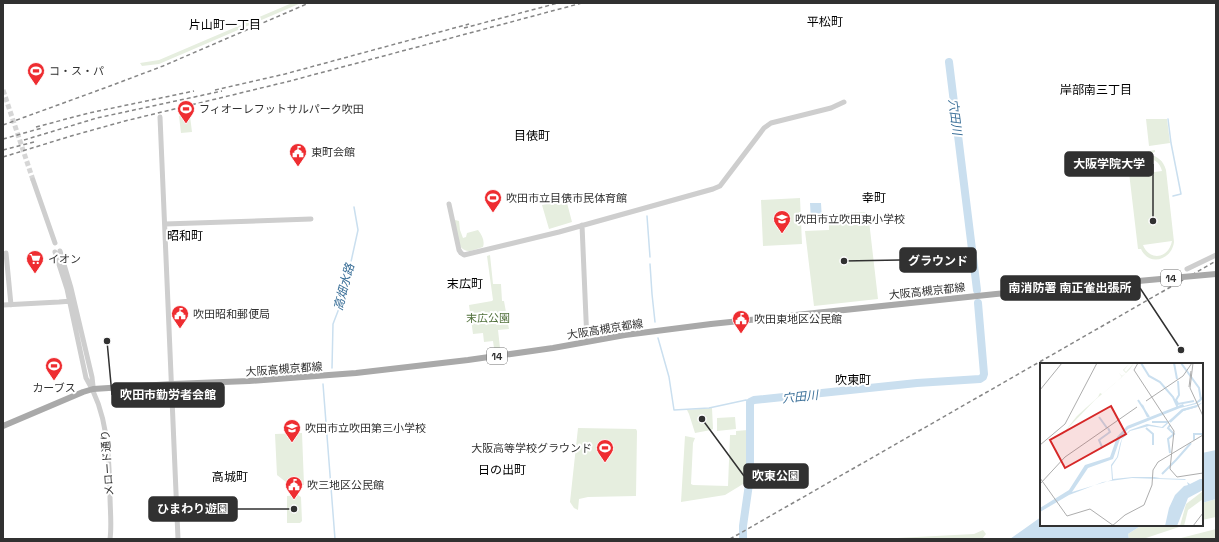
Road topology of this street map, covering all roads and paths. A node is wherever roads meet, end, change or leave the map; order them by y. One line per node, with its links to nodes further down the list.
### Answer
1 (844, 102): 7 (street)
2 (160, 117): 6 (street)
3 (33, 180): 8 (street)
4 (449, 204): 7 (street)
5 (311, 218): 6 (street)
6 (165, 224): 18 (street)
7 (582, 225): 17 (street)
8 (55, 244)
9 (57, 252): 14 (street, メロード通り)
10 (6, 253): 16 (street)
11 (1216, 255): 12 (street, 14)
12 (1187, 269)
13 (1216, 274): 17 (main road, 大阪高槻京都線 / 14, bridge)
14 (72, 301): 16 (street); 19 (street, メロード通り)
15 (3, 305): 16 (street)
16 (10, 305)
17 (587, 342): 18 (main road, 大阪高槻京都線 / 14)
18 (172, 384): 19 (main road, 大阪高槻京都線 / 14); 22 (street)
19 (93, 389): 20 (main road, 大阪高槻京都線 / 14); 21 (street, メロード通り)
20 (3, 426)
21 (110, 539)
22 (178, 539)

